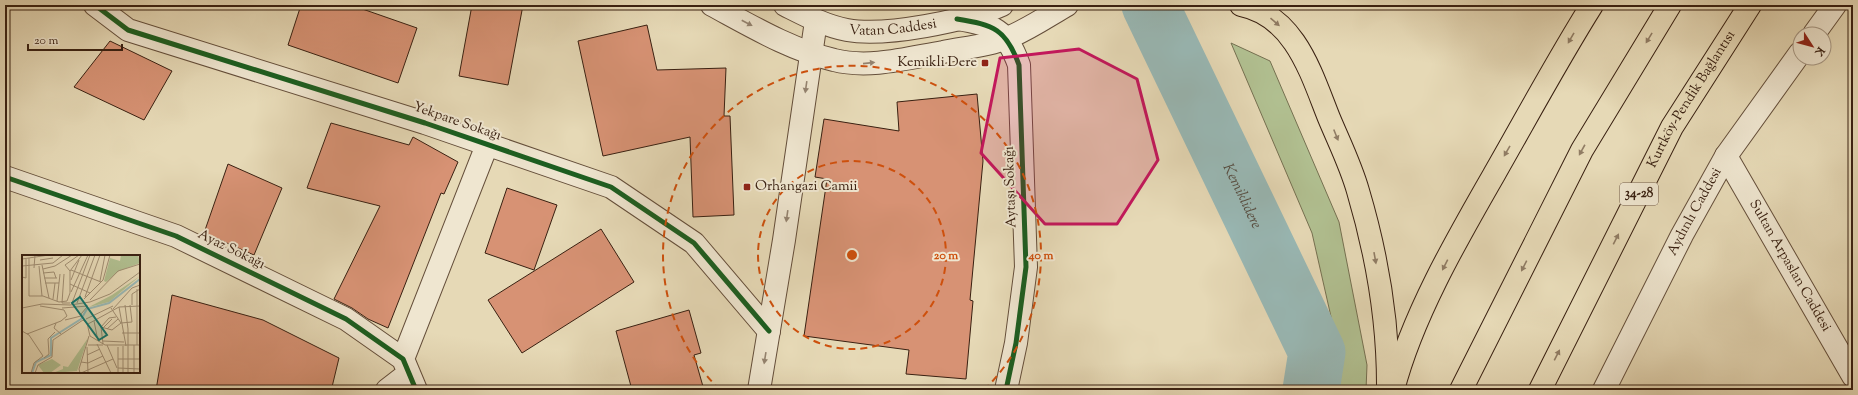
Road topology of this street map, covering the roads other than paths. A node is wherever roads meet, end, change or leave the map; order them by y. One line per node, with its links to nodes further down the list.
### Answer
1 (95, 5): 18 (street, Yekpare Sokağı)
2 (712, 5): 15 (street, one-way to 15)
3 (785, 5): 12 (street, Vatan Caddesi)
4 (1002, 5): 11 (street, Vatan Caddesi)
5 (1067, 5): 14 (street); 17 (street)
6 (1241, 5): 28 (highway, one-way to 28)
7 (1592, 5): 29 (highway, one-way to 29)
8 (1670, 5): 30 (highway, one-way to 30)
9 (1750, 5): 31 (highway, Kurtköy-Pendik Bağlantısı / 34-28, one-way to 9)
10 (1835, 5): 13 (street)
11 (957, 19): 12 (street, Vatan Caddesi); 14 (street, Aytaşı Sokağı)
12 (816, 21): 15 (street)
13 (1820, 26)
14 (1006, 39): 15 (street, one-way to 14); 17 (street, Aytaşı Sokağı)
15 (811, 54): 21 (street, one-way to 21)
16 (1792, 64): 19 (street, Aydınlı Caddesi)
17 (1020, 66): 27 (street, Aytaşı Sokağı)
18 (487, 145): 21 (street, Yekpare Sokağı); 22 (street)
19 (1726, 156): 23 (street, Sultan Arpaslan Caddesi); 24 (street, Aydınlı Caddesi)
20 (5, 177): 22 (street, Ayaz Sokağı)
21 (769, 331): 26 (street, one-way to 26)
22 (410, 374): 25 (street)
23 (1853, 376)
24 (1608, 387)
25 (387, 390)
26 (759, 390)
27 (1006, 390)
28 (1387, 390)
29 (1393, 390)
30 (1461, 390)
31 (1540, 390)

